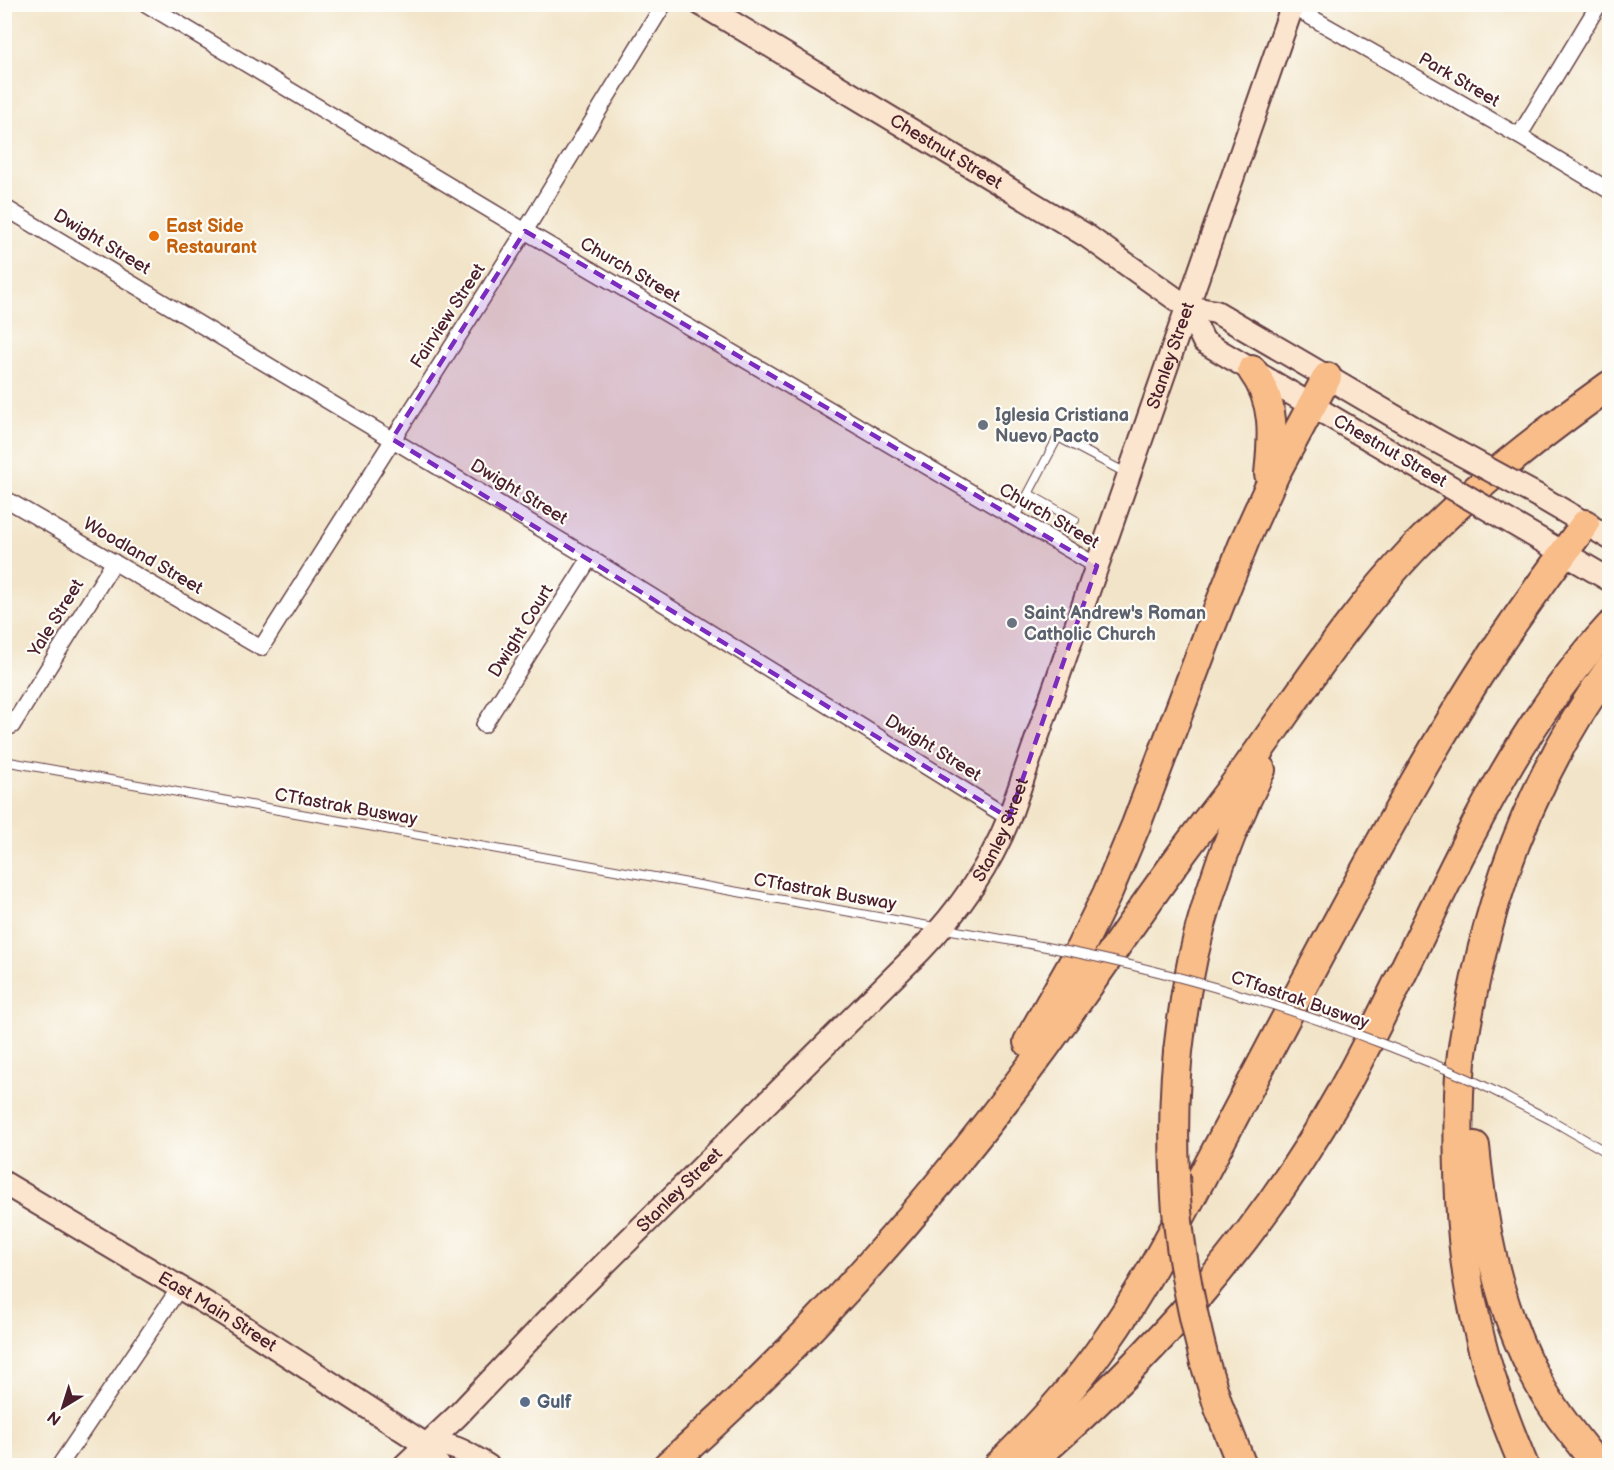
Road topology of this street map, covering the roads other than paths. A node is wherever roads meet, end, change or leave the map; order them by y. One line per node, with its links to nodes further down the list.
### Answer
1 (146, 4): 9 (street, Church Street)
2 (664, 4): 9 (street, Fairview Street)
3 (701, 4): 10 (main road, Chestnut Street)
4 (1599, 4): 6 (street)
5 (1291, 5): 6 (street, Park Street); 10 (main road, Stanley Street)
6 (1519, 136): 7 (street, Park Street)
7 (1610, 191)
8 (4, 207): 15 (street, Dwight Street)
9 (525, 231): 15 (street, Fairview Street); 20 (street, Church Street)
10 (1187, 307): 11 (main road, Chestnut Street); 12 (main road, Chestnut Street); 16 (main road, Stanley Street)
11 (1252, 370): 14 (main road, Chestnut Street); 17 (highway)
12 (1327, 377): 14 (highway); 22 (main road, Chestnut Street, bridge)
13 (1610, 386): 32 (highway)
14 (1312, 405): 17 (highway); 24 (main road, Chestnut Street, bridge)
15 (392, 439): 25 (street, Dwight Street); 30 (street, Fairview Street)
16 (1128, 474): 18 (lane); 27 (main road, Stanley Street)
17 (1267, 492): 41 (highway)
18 (1029, 494): 20 (lane); 21 (lane)
19 (4, 498): 26 (street, Woodland Street)
20 (1015, 519): 27 (street, Church Street)
21 (1076, 520)
22 (1586, 524): 23 (main road, Chestnut Street); 24 (highway)
23 (1610, 538)
24 (1564, 553): 28 (main road, Chestnut Street); 49 (highway)
25 (590, 558): 34 (street, Dwight Court); 36 (street, Dwight Street)
26 (114, 562): 30 (street, Woodland Street); 33 (street, Yale Street)
27 (1096, 566): 36 (main road, Stanley Street)
28 (1600, 575)
29 (1610, 626): 50 (highway)
30 (261, 648)
31 (1610, 668): 37 (highway)
32 (1300, 690): 41 (highway); 51 (highway, bridge)
33 (8, 724)
34 (484, 725)
35 (4, 761): 38 (lane, CTfastrak Busway)
36 (1009, 819): 38 (main road, Stanley Street)
37 (1494, 903): 52 (highway); 53 (highway)
38 (941, 928): 39 (lane, CTfastrak Busway, bridge); 43 (main road, Stanley Street)
39 (1610, 1154)
40 (4, 1183): 42 (main road, East Main Street)
41 (906, 1222): 48 (highway)
42 (180, 1287): 43 (main road, East Main Street); 44 (street)
43 (426, 1445): 45 (main road, Stanley Street); 46 (main road, East Main Street); 47 (main road, East Main Street)
44 (58, 1466)
45 (404, 1466)
46 (439, 1466)
47 (488, 1466)
48 (668, 1466)
49 (998, 1466)
50 (1026, 1466)
51 (1242, 1466)
52 (1524, 1466)
53 (1598, 1466)

